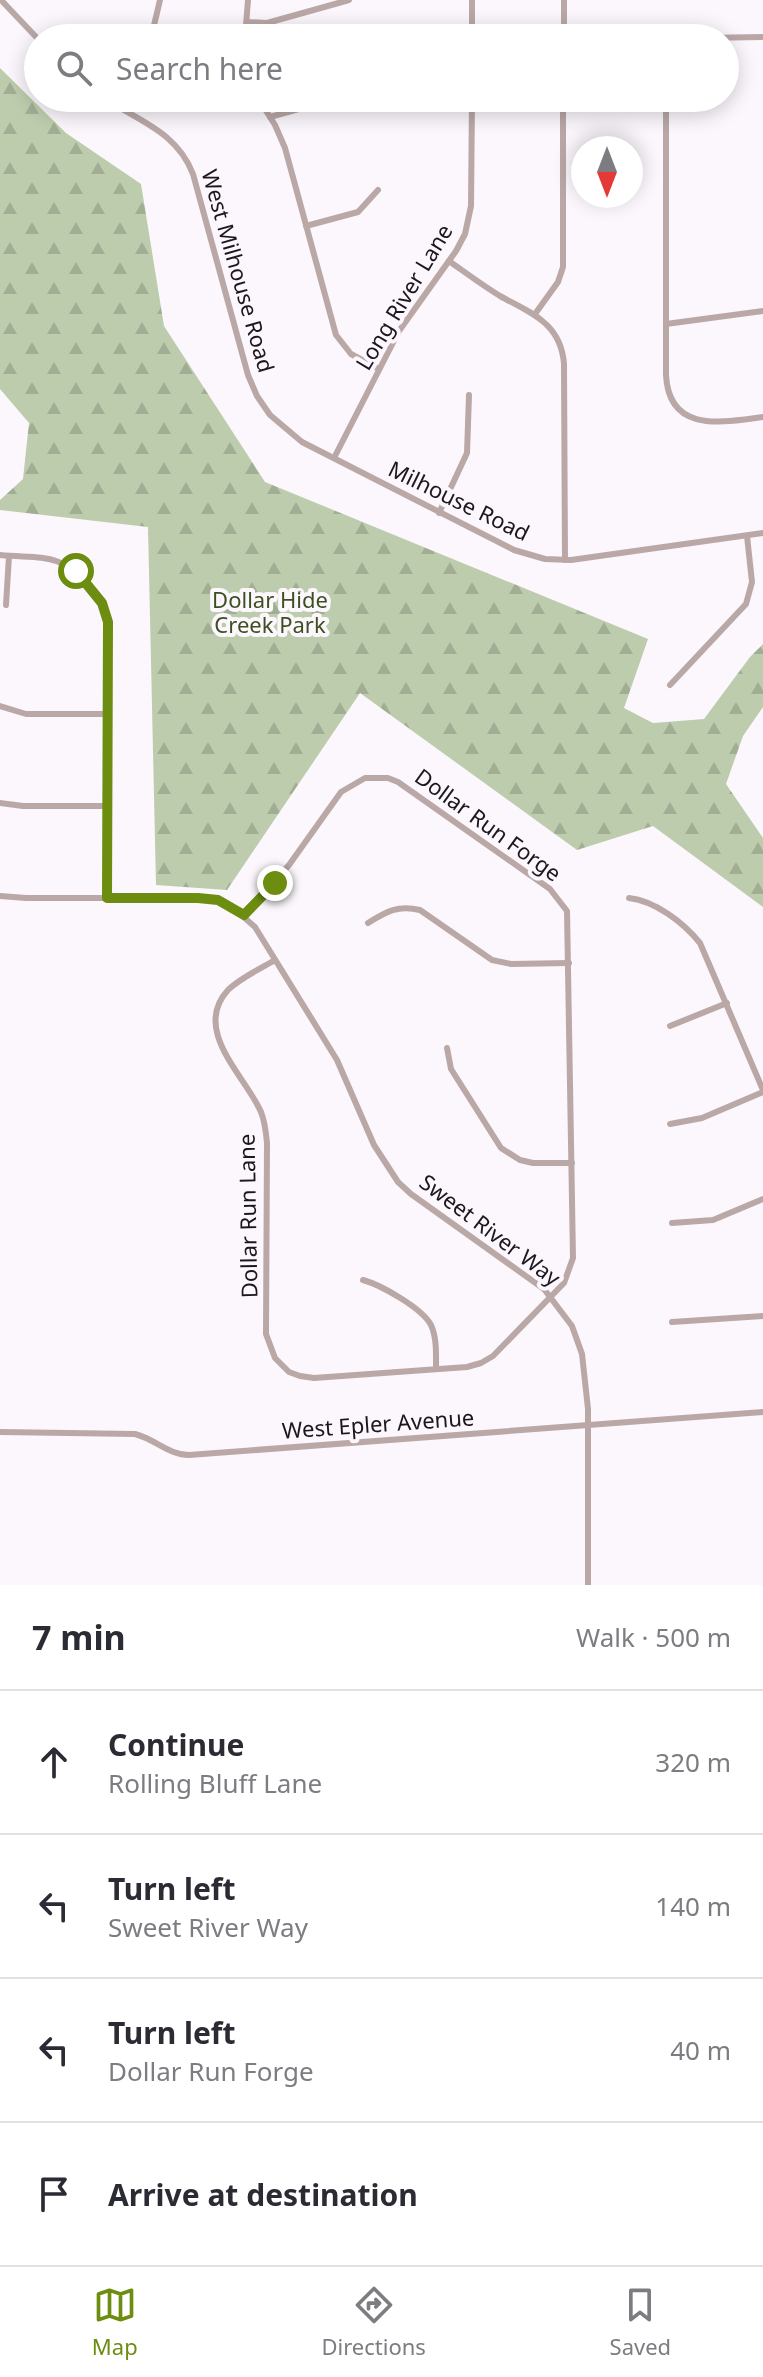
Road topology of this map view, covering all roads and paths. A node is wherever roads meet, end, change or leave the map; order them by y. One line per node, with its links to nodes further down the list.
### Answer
1 (1, 0): 8 (street)
2 (160, 0): 9 (street)
3 (248, 0): 7 (street)
4 (349, 0): 7 (street)
5 (472, 0): 10 (street)
6 (564, 0): 11 (street)
7 (247, 22)
8 (24, 24)
9 (155, 24)
10 (472, 24)
11 (564, 24)
12 (739, 37): 13 (street)
13 (763, 37)
14 (127, 112): 30 (street, West Milhouse Road)
15 (267, 112): 20 (street)
16 (288, 112): 20 (street)
17 (472, 112): 23 (street, Long River Lane)
18 (563, 112): 25 (street)
19 (666, 112): 26 (street)
20 (270, 117): 22 (street)
21 (378, 190): 22 (street)
22 (306, 226): 27 (street)
23 (449, 261): 25 (street); 27 (street, Long River Lane)
24 (763, 311): 26 (street)
25 (535, 314): 36 (street)
26 (666, 324): 29 (street)
27 (379, 369): 30 (street, Long River Lane)
28 (469, 395): 31 (street)
29 (763, 417)
30 (334, 458): 31 (street, Milhouse Road)
31 (439, 513): 36 (street, Milhouse Road)
32 (763, 533): 33 (street, Milhouse Road)
33 (747, 536): 36 (street, Milhouse Road); 38 (street)
34 (0, 555): 35 (street)
35 (9, 556): 37 (street); 40 (street)
36 (565, 560)
37 (6, 605)
38 (670, 685)
39 (0, 706): 40 (street)
40 (107, 714): 42 (street)
41 (0, 803): 42 (street)
42 (107, 806): 44 (street)
43 (0, 896): 44 (street)
44 (107, 898): 46 (street)
45 (629, 898): 50 (street)
46 (244, 915): 48 (street, Sweet River Way); 49 (street, Dollar Run Forge)
47 (368, 923): 49 (street)
48 (275, 960): 59 (street, Sweet River Way); 62 (street, Dollar Run Lane)
49 (569, 963): 55 (street, Dollar Run Forge)
50 (727, 1003): 51 (street); 53 (street)
51 (670, 1026)
52 (447, 1048): 55 (street)
53 (763, 1091): 54 (street)
54 (670, 1124)
55 (572, 1163): 59 (street, Dollar Run Forge)
56 (763, 1199): 57 (street)
57 (672, 1223)
58 (363, 1280): 63 (street)
59 (551, 1297): 63 (street, Dollar Run Forge); 65 (street, Sweet River Way)
60 (763, 1316): 61 (street)
61 (672, 1322)
62 (281, 1366): 63 (street, Dollar Run Forge)
63 (436, 1369)
64 (763, 1412): 65 (street, West Epler Avenue)
65 (588, 1427): 66 (street, West Epler Avenue); 67 (street, Sweet River Way)
66 (0, 1432)
67 (588, 1585)

